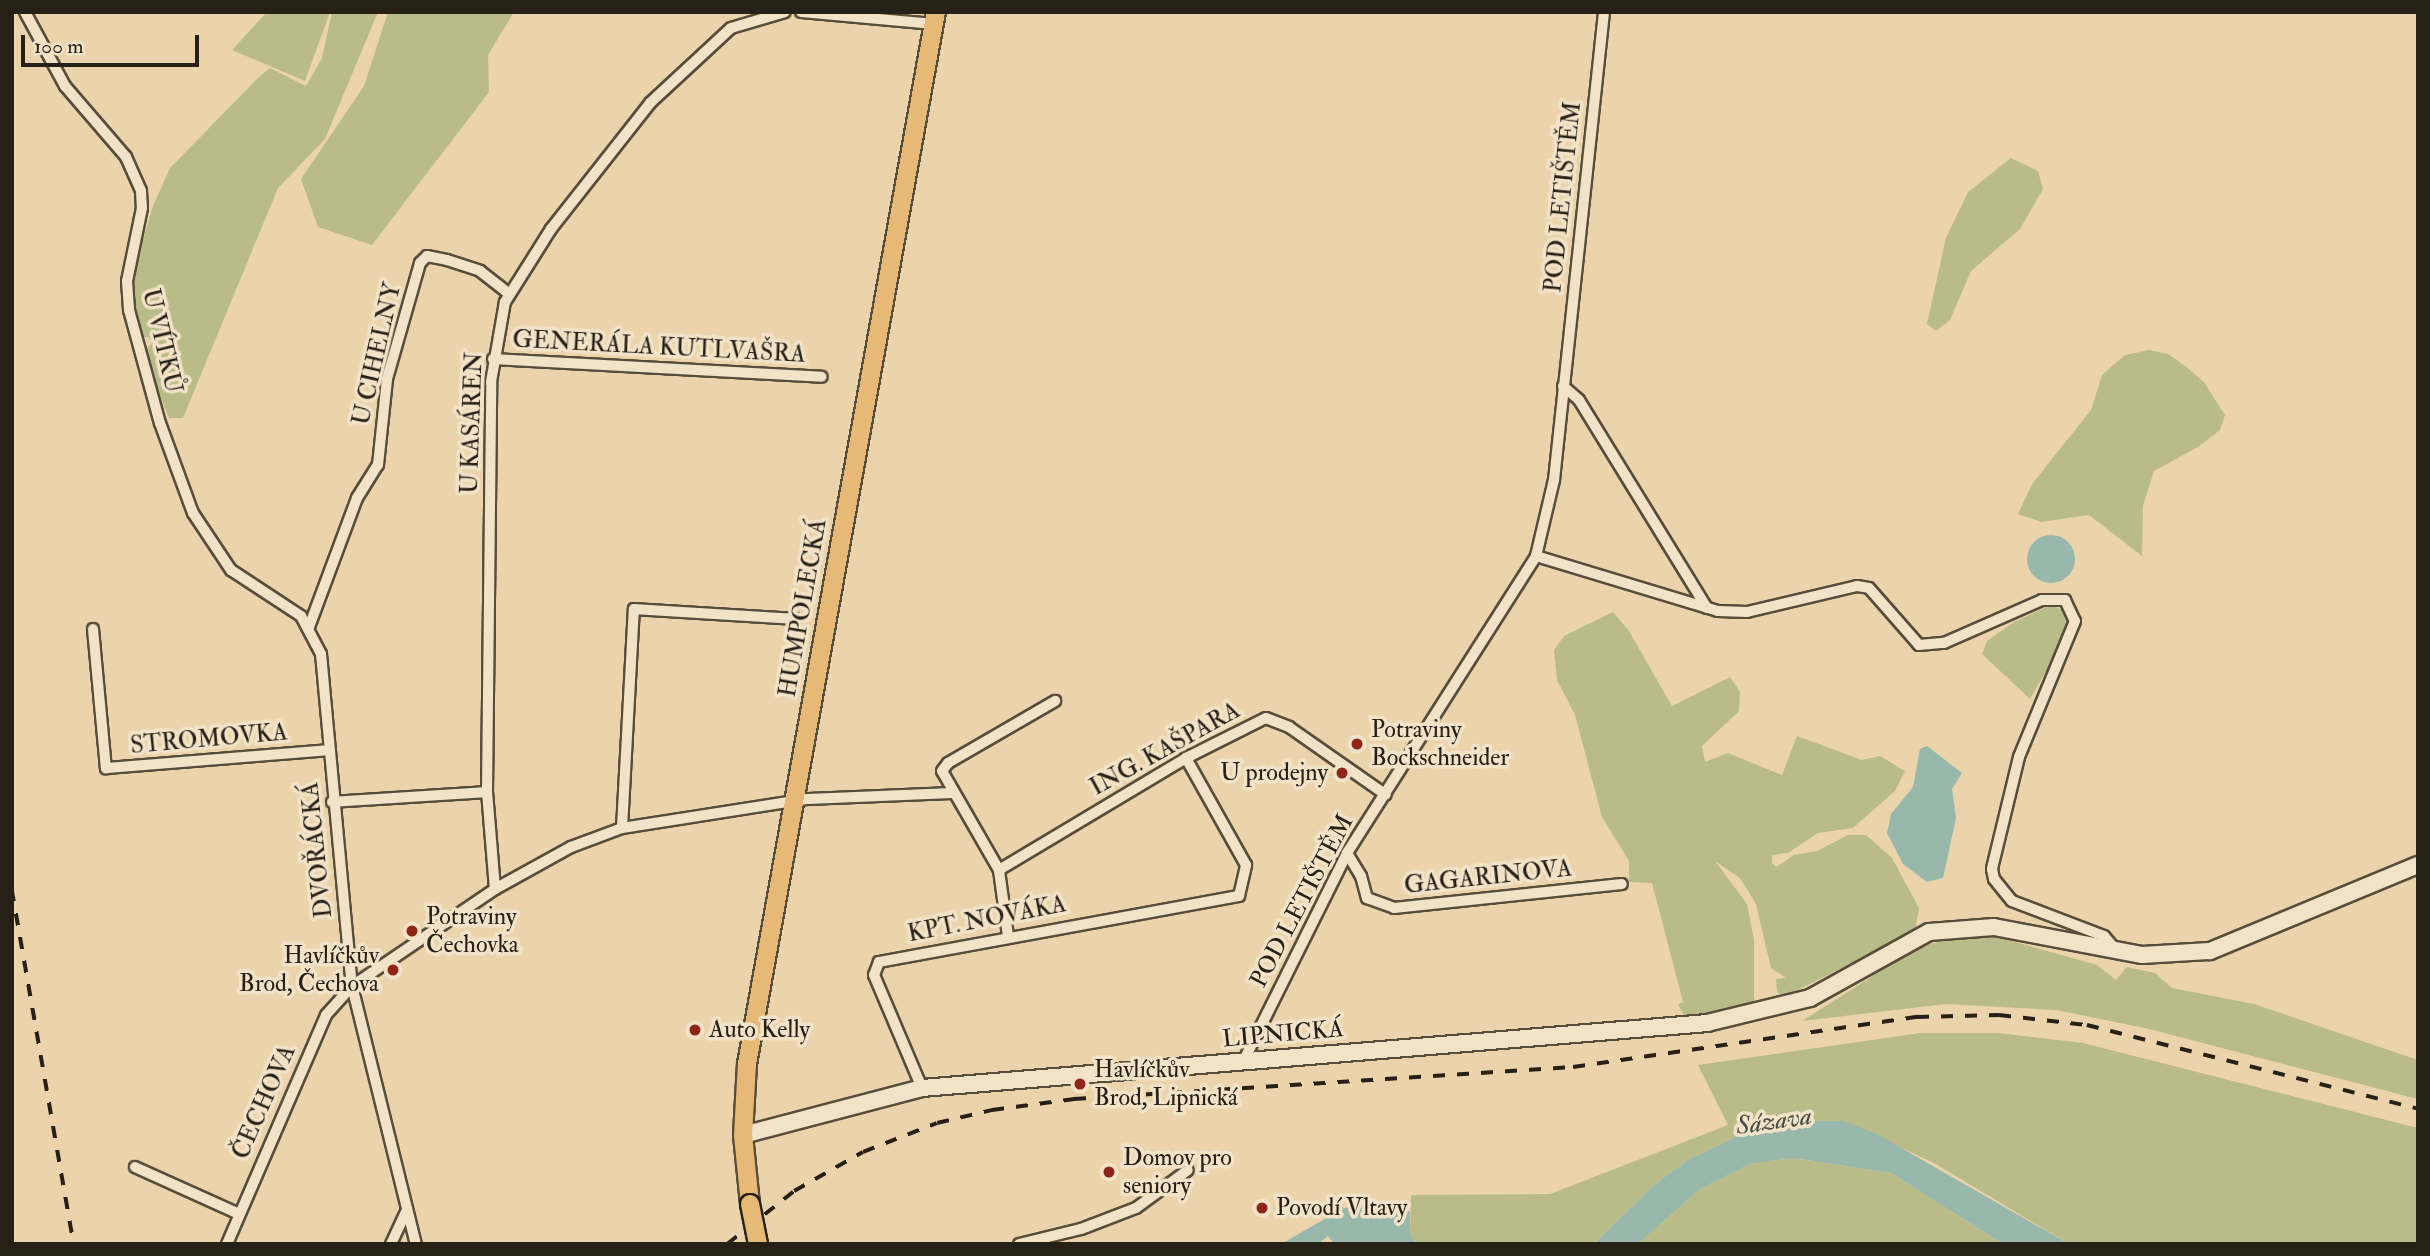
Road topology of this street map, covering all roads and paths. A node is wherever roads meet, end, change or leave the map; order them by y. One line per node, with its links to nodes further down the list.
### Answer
1 (25, 12): 13 (street, U VÍTKŮ)
2 (785, 12): 6 (street, U KASÁREN)
3 (801, 12): 5 (street)
4 (1604, 12): 9 (street, POD LETIŠTĚM)
5 (935, 18): 23 (main road, HUMPOLECKÁ)
6 (509, 294): 7 (street, U KASÁREN); 13 (street, U CIHELNY)
7 (494, 359): 8 (street, GENERÁLA KUTLVAŠRA); 19 (street, U KASÁREN)
8 (822, 377)
9 (1563, 386): 10 (street, POD LETIŠTĚM); 11 (street)
10 (1536, 556): 11 (street); 21 (street, POD LETIŠTĚM)
11 (1707, 608): 31 (street)
12 (796, 620): 24 (street)
13 (309, 627): 15 (street, U VÍTKŮ)
14 (93, 629): 17 (street, STROMOVKA)
15 (321, 654): 17 (street, DVOŘÁCKÁ)
16 (1055, 701): 20 (street)
17 (328, 750): 22 (street, DVOŘÁCKÁ)
18 (1186, 758): 21 (street, ING. KAŠPARA); 27 (street, ING. KAŠPARA); 30 (street, KPT. NOVÁKA)
19 (487, 792): 22 (street); 29 (street, U KASÁREN)
20 (952, 793): 23 (street); 27 (street)
21 (1386, 795): 25 (street, POD LETIŠTĚM)
22 (332, 802): 32 (street, DVOŘÁCKÁ)
23 (793, 802): 24 (street); 35 (main road, HUMPOLECKÁ)
24 (622, 828): 29 (street)
25 (1346, 853): 28 (street, GAGARINOVA); 33 (street, POD LETIŠTĚM)
26 (2418, 865): 31 (street, LIPNICKÁ)
27 (999, 870): 30 (street)
28 (1622, 884)
29 (495, 889): 32 (street)
30 (1008, 936): 34 (street, KPT. NOVÁKA)
31 (2115, 949): 33 (street, LIPNICKÁ)
32 (352, 986): 38 (street, DVOŘÁCKÁ); 39 (street, ČECHOVA)
33 (1244, 1060): 34 (street, LIPNICKÁ)
34 (922, 1088): 35 (street, LIPNICKÁ)
35 (743, 1135): 43 (main road, HUMPOLECKÁ, bridge)
36 (135, 1167): 39 (street)
37 (1188, 1170): 44 (street)
38 (407, 1210): 41 (street); 42 (street, DVOŘÁCKÁ)
39 (237, 1213): 40 (street, ČECHOVA)
40 (227, 1244)
41 (391, 1244)
42 (416, 1244)
43 (758, 1244)
44 (1019, 1244)

